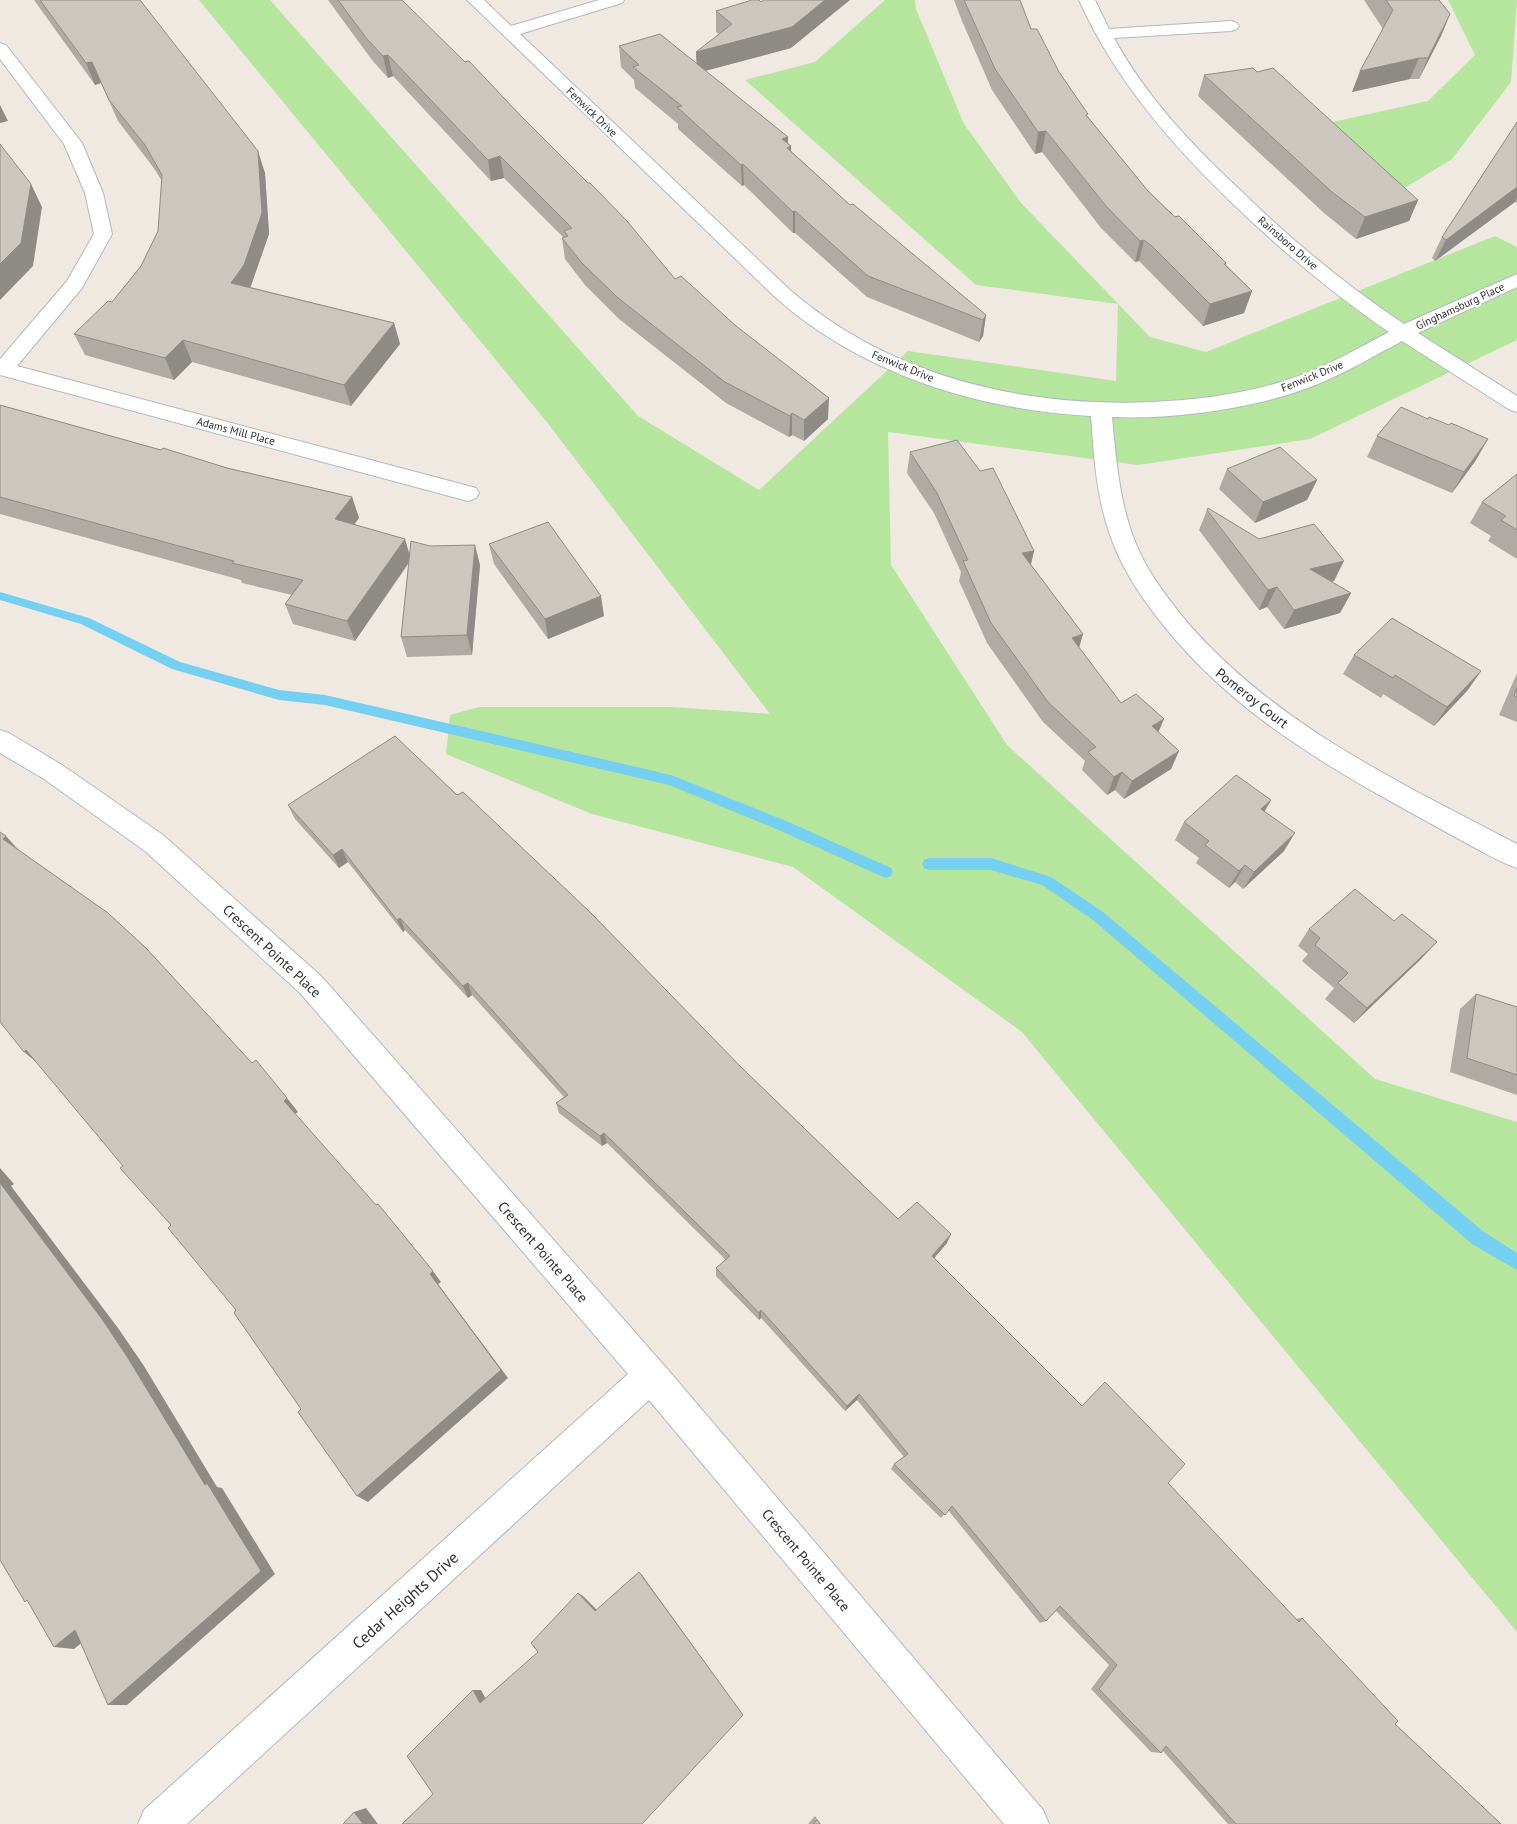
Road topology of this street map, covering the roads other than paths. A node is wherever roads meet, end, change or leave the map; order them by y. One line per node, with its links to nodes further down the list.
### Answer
1 (475, 0): 5 (street, Fenwick Drive)
2 (616, 0): 5 (street)
3 (1087, 0): 6 (street, Rainsboro Drive)
4 (1231, 26): 6 (street)
5 (508, 32): 12 (street, Fenwick Drive)
6 (1103, 34): 9 (street, Rainsboro Drive)
7 (0, 48): 10 (street, Adams Mill Place)
8 (1517, 280): 9 (street, Ginghamsburg Place)
9 (1403, 333): 11 (street, Rainsboro Drive); 12 (street, Fenwick Drive)
10 (1, 369): 13 (street, Adams Mill Place)
11 (1517, 405)
12 (1101, 410): 15 (street, Pomeroy Court)
13 (468, 493)
14 (0, 740): 16 (street, Crescent Pointe Place)
15 (1517, 857)
16 (651, 1376): 17 (street, Cedar Heights Drive); 18 (street, Crescent Pointe Place)
17 (158, 1824)
18 (1029, 1824)

